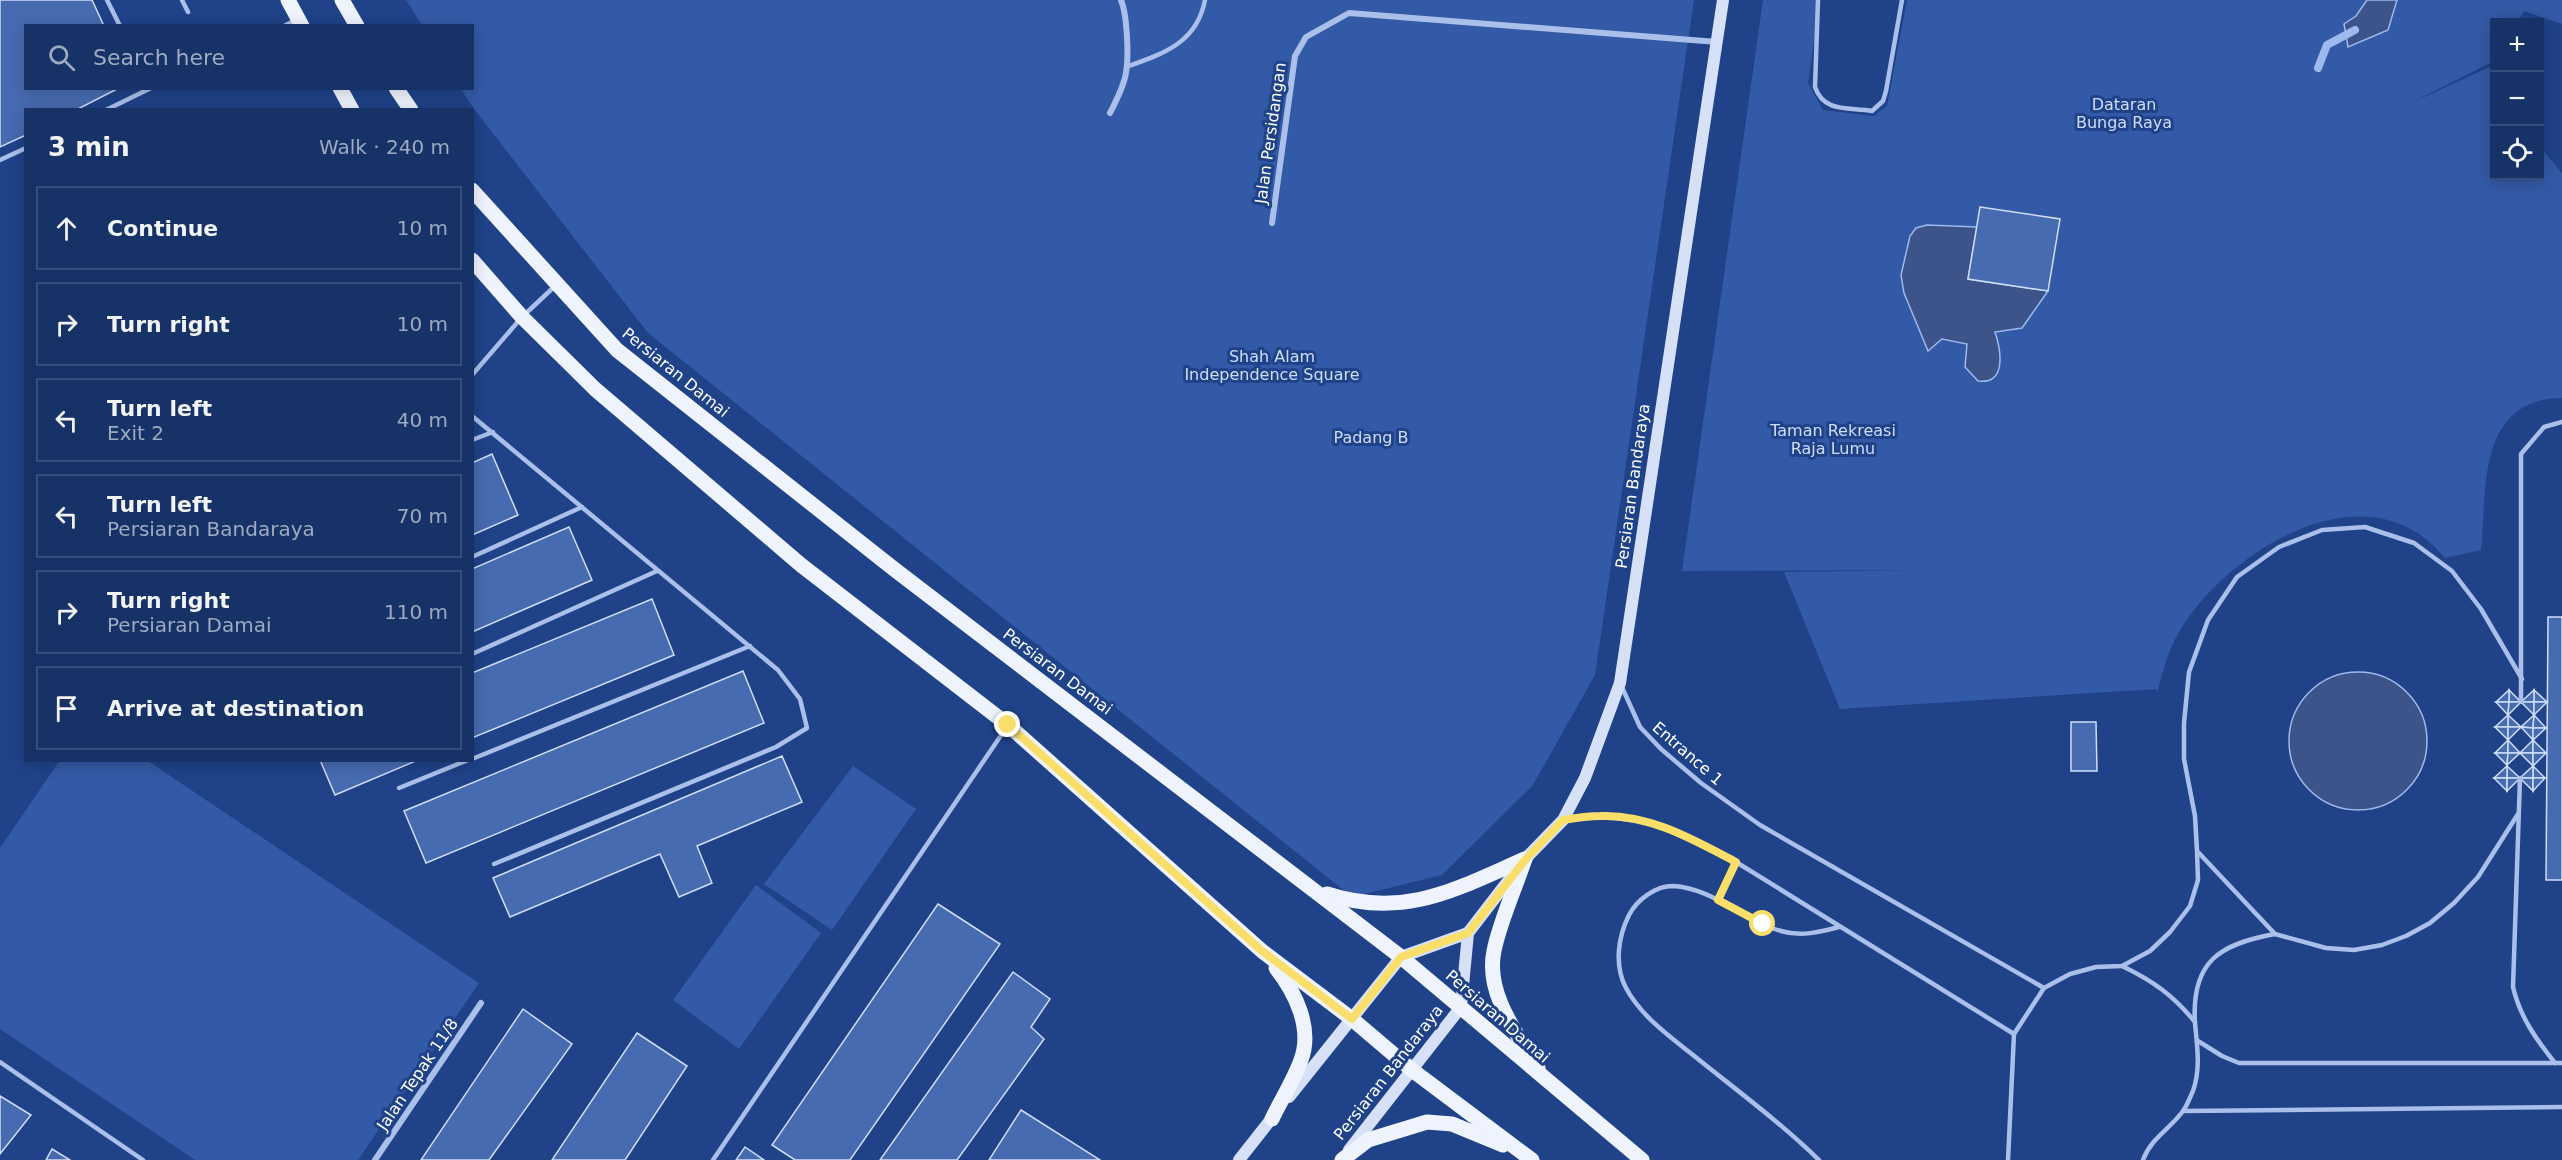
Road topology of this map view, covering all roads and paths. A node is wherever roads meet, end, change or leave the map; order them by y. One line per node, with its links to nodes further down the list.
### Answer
1 (107, 0): 12 (lane)
2 (182, 0): 10 (lane)
3 (288, 0): 11 (main road)
4 (342, 0): 13 (main road)
5 (1121, 0): 15 (street)
6 (1205, 0): 15 (lane)
7 (1723, 0): 14 (main road, Persiaran Bandaraya)
8 (1818, 0): 9 (lane)
9 (1902, 0)
10 (188, 12)
11 (295, 23)
12 (119, 24)
13 (356, 24)
14 (1717, 42): 26 (street, Jalan Persidangan); 41 (main road, Persiaran Bandaraya)
15 (1129, 66): 22 (street)
16 (147, 90): 19 (lane)
17 (341, 90): 20 (main road)
18 (397, 90): 21 (main road)
19 (110, 108)
20 (351, 108)
21 (410, 108)
22 (1110, 113)
23 (24, 149): 24 (lane)
24 (0, 160)
25 (474, 192): 28 (main road, Persiaran Damai)
26 (1272, 223)
27 (474, 262): 29 (main road)
28 (557, 284): 29 (lane); 54 (main road, Persiaran Damai)
29 (522, 317): 30 (lane); 43 (main road)
30 (474, 373)
31 (474, 418): 33 (lane)
32 (2562, 422): 40 (lane)
33 (493, 432): 34 (lane); 35 (lane)
34 (474, 439)
35 (582, 507): 36 (lane); 37 (lane)
36 (474, 556)
37 (657, 571): 38 (lane); 39 (lane)
38 (750, 646): 44 (lane); 53 (lane)
39 (474, 653)
40 (2522, 679): 42 (lane); 50 (lane)
41 (1620, 683): 49 (main road, Persiaran Bandaraya); 62 (lane, Entrance 1)
42 (2521, 702)
43 (1008, 725): 59 (main road); 80 (lane)
44 (474, 758)
45 (463, 762): 47 (lane)
46 (2520, 778): 48 (lane)
47 (399, 788)
48 (2518, 814): 58 (lane); 70 (lane)
49 (1563, 820): 51 (main road, Persiaran Bandaraya); 52 (lane)
50 (2197, 851): 58 (lane); 61 (lane)
51 (1525, 860): 54 (main road); 57 (main road, Persiaran Bandaraya); 73 (main road)
52 (1736, 862): 55 (lane); 56 (lane)
53 (494, 864)
54 (1317, 891): 60 (main road, Persiaran Damai)
55 (1718, 900): 56 (lane); 84 (lane)
56 (1839, 927): 67 (lane)
57 (1468, 933): 60 (main road); 64 (main road, Persiaran Bandaraya)
58 (2275, 934): 66 (lane)
59 (1262, 951): 65 (main road); 76 (main road)
60 (1401, 957): 64 (main road, Persiaran Damai); 65 (main road)
61 (2122, 966): 62 (lane); 66 (lane)
62 (2044, 988): 67 (lane)
63 (481, 1003): 79 (street, Jalan Tepak 11/8)
64 (1461, 1007): 72 (main road, Persiaran Bandaraya); 73 (main road, Persiaran Damai)
65 (1352, 1019): 72 (main road); 76 (main road)
66 (2195, 1022): 68 (lane)
67 (2014, 1034): 85 (lane)
68 (2198, 1041): 70 (lane); 75 (lane)
69 (0, 1062): 78 (lane)
70 (2555, 1063): 71 (lane)
71 (2562, 1063)
72 (1412, 1070): 77 (main road); 82 (main road, Persiaran Bandaraya)
73 (1546, 1081): 83 (main road, Persiaran Damai)
74 (2562, 1107): 75 (lane)
75 (2184, 1111): 86 (lane)
76 (1272, 1119): 81 (main road)
77 (1527, 1156): 82 (main road)
78 (143, 1160)
79 (375, 1160)
80 (713, 1160)
81 (1239, 1160)
82 (1341, 1160)
83 (1642, 1160)
84 (1818, 1160)
85 (2008, 1160)
86 (2143, 1160)

